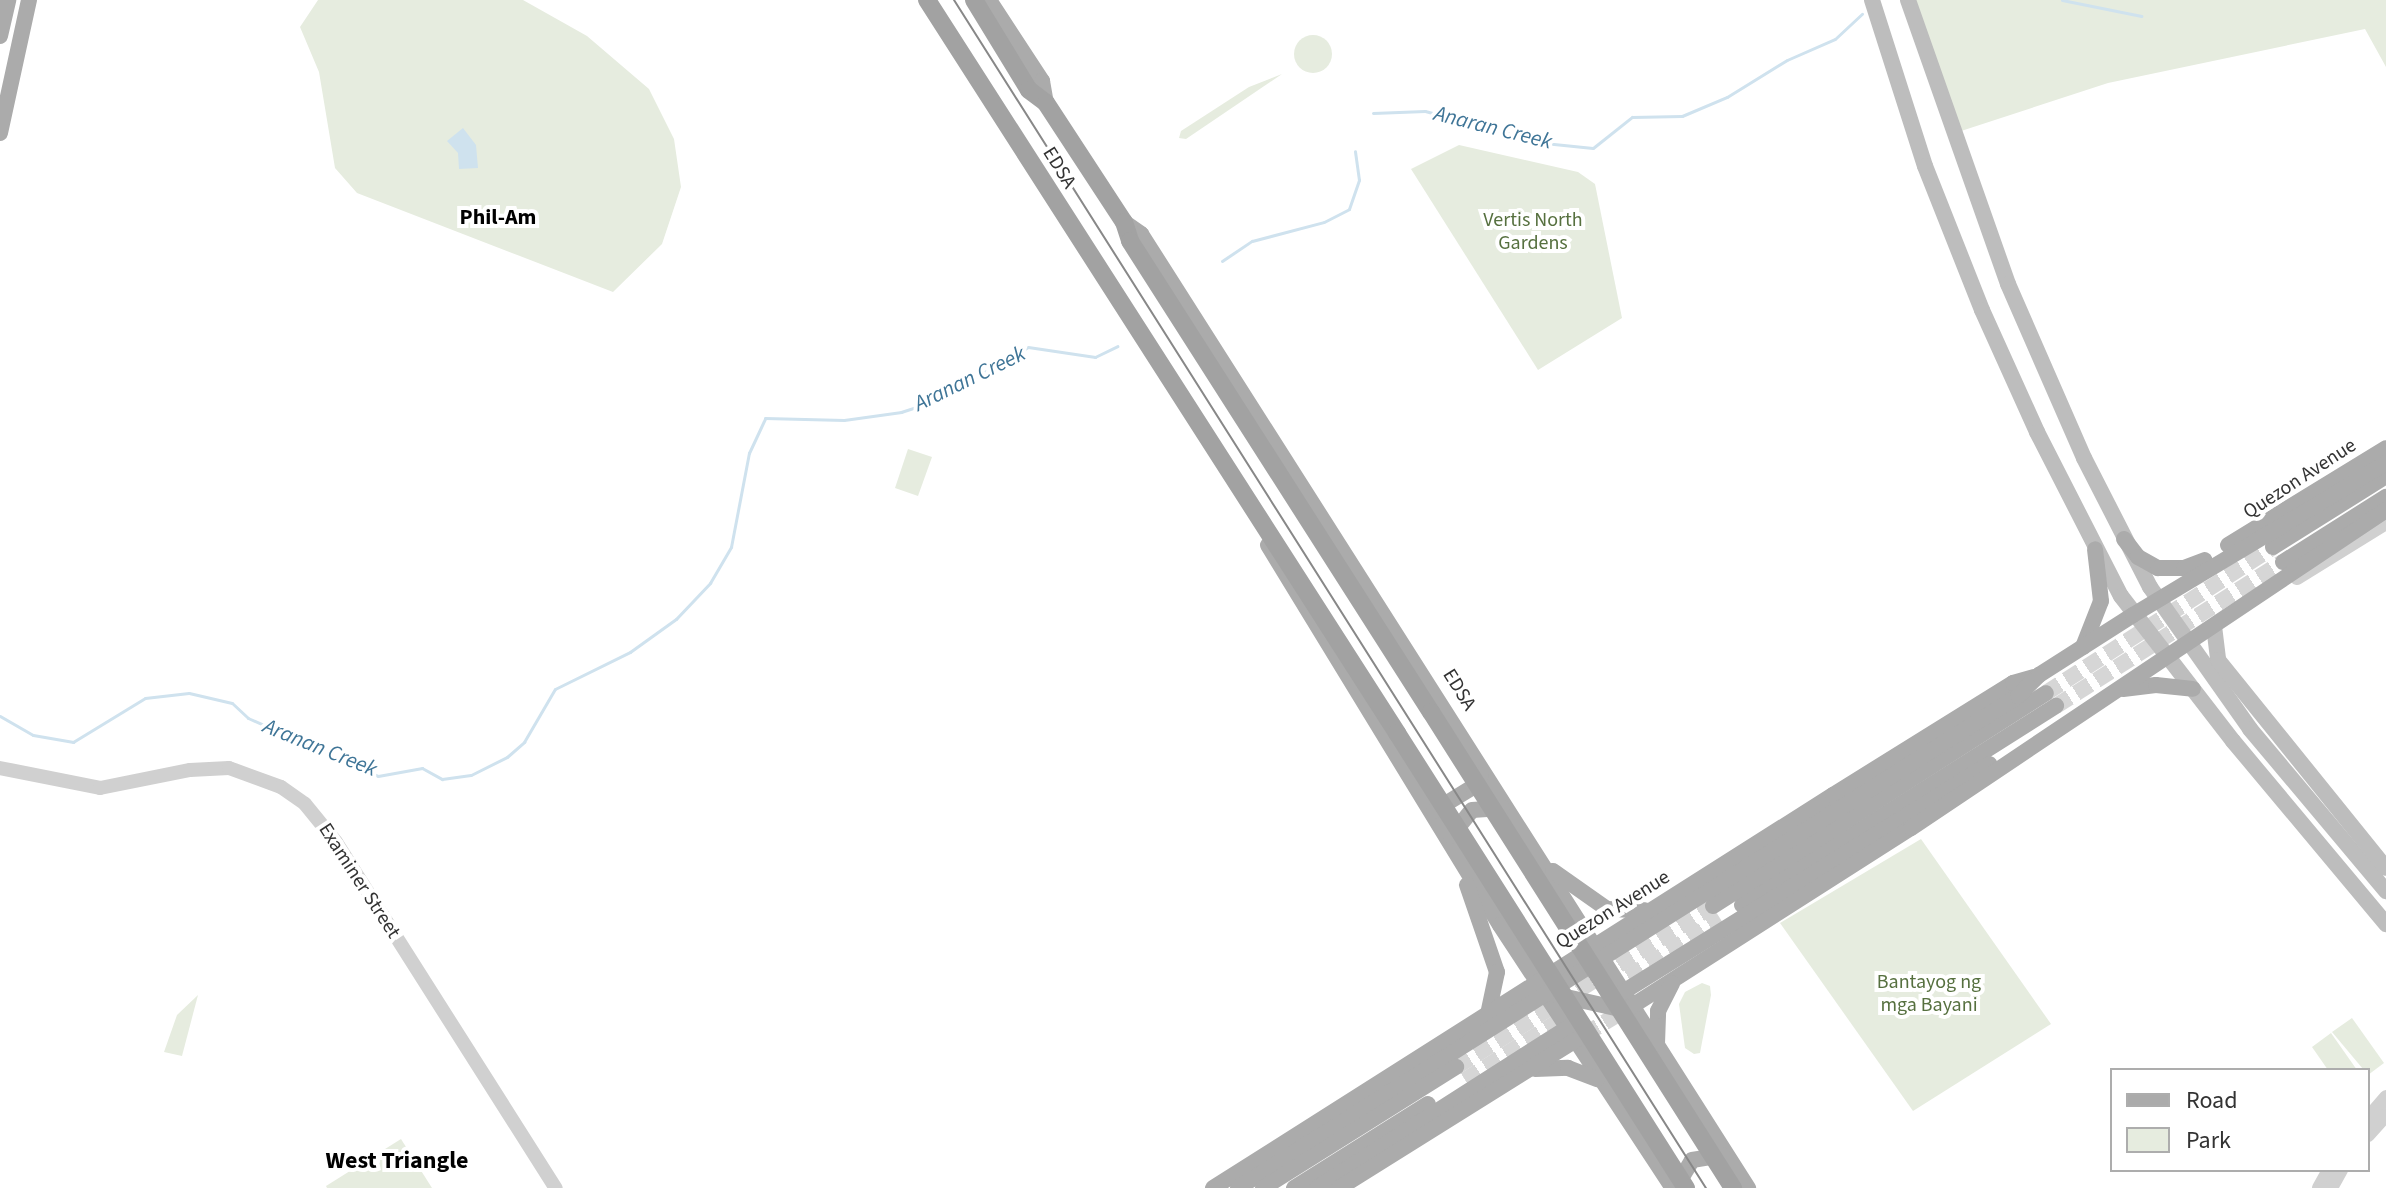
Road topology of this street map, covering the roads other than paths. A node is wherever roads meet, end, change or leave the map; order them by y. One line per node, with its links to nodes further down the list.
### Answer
1 (8, 0): 8 (main road)
2 (29, 0): 10 (main road)
3 (927, 0): 19 (highway, EDSA)
4 (974, 0): 9 (highway, EDSA)
5 (989, 0): 9 (main road, EDSA)
6 (1872, 0): 15 (main road)
7 (1908, 0): 13 (main road)
8 (0, 36)
9 (1046, 103): 11 (highway, EDSA)
10 (0, 133)
11 (1124, 222): 40 (main road, EDSA); 75 (highway, EDSA, bridge)
12 (2386, 448): 21 (main road, Quezon Avenue)
13 (2082, 455): 15 (main road); 22 (main road)
14 (2386, 463): 24 (main road, Quezon Avenue)
15 (2055, 469): 25 (main road)
16 (2386, 476): 23 (main road)
17 (2386, 497): 26 (main road)
18 (2386, 510): 28 (main road)
19 (1258, 522): 42 (main road, EDSA); 74 (highway, EDSA, bridge)
20 (2386, 523): 28 (street)
21 (2254, 529): 22 (main road); 24 (main road, Quezon Avenue)
22 (2124, 539): 27 (main road)
23 (2273, 547)
24 (2240, 548): 27 (main road, Quezon Avenue)
25 (2095, 549): 29 (main road); 32 (main road)
26 (2283, 562)
27 (2158, 600): 29 (main road, Quezon Avenue); 31 (main road)
28 (2251, 602): 30 (main road)
29 (2133, 615): 32 (main road, Quezon Avenue); 33 (main road)
30 (2214, 626): 31 (main road); 46 (main road)
31 (2187, 643): 33 (main road); 47 (main road)
32 (2083, 648): 34 (main road, Quezon Avenue)
33 (2168, 656): 35 (main road); 36 (main road)
34 (2039, 675): 48 (main road, Quezon Avenue); 51 (main road, Quezon Avenue)
35 (2193, 689): 36 (main road); 50 (main road)
36 (2110, 694): 38 (main road)
37 (2051, 699): 49 (main road)
38 (2081, 712): 52 (main road); 54 (main road)
39 (0, 768): 66 (street, Examiner Street)
40 (1483, 770): 41 (main road, EDSA); 42 (main road)
41 (1508, 810): 43 (main road); 44 (main road, EDSA)
42 (1431, 813): 43 (main road, EDSA)
43 (1450, 844): 45 (main road, EDSA)
44 (1542, 862): 48 (main road); 51 (main road, EDSA)
45 (1464, 868): 53 (main road, EDSA); 55 (main road)
46 (2386, 868)
47 (2386, 891)
48 (1654, 908): 51 (main road, Quezon Avenue)
49 (1716, 912)
50 (2386, 924)
51 (1598, 951): 53 (main road, Quezon Avenue); 54 (main road, EDSA)
52 (1675, 979): 54 (main road); 57 (main road)
53 (1544, 985): 54 (main road); 55 (main road, Quezon Avenue); 56 (main road, EDSA); 68 (main road, Quezon Avenue)
54 (1622, 1004): 57 (main road, EDSA); 64 (main road)
55 (1489, 1010): 67 (main road, Quezon Avenue)
56 (1575, 1032): 58 (main road); 59 (main road, EDSA); 71 (main road)
57 (1657, 1046): 64 (main road, EDSA)
58 (1522, 1073): 59 (main road); 72 (main road)
59 (1599, 1080): 73 (main road, EDSA)
60 (2386, 1097): 62 (street)
61 (2386, 1115): 63 (street)
62 (2370, 1116)
63 (2370, 1133)
64 (1717, 1142): 65 (main road, EDSA)
65 (1728, 1157): 73 (main road); 76 (main road, EDSA)
66 (556, 1188)
67 (1213, 1188)
68 (1238, 1188)
69 (1263, 1188): 70 (main road)
70 (1294, 1188)
71 (1317, 1188)
72 (1339, 1188)
73 (1675, 1188)
74 (1686, 1188)
75 (1733, 1188)
76 (1748, 1188)

